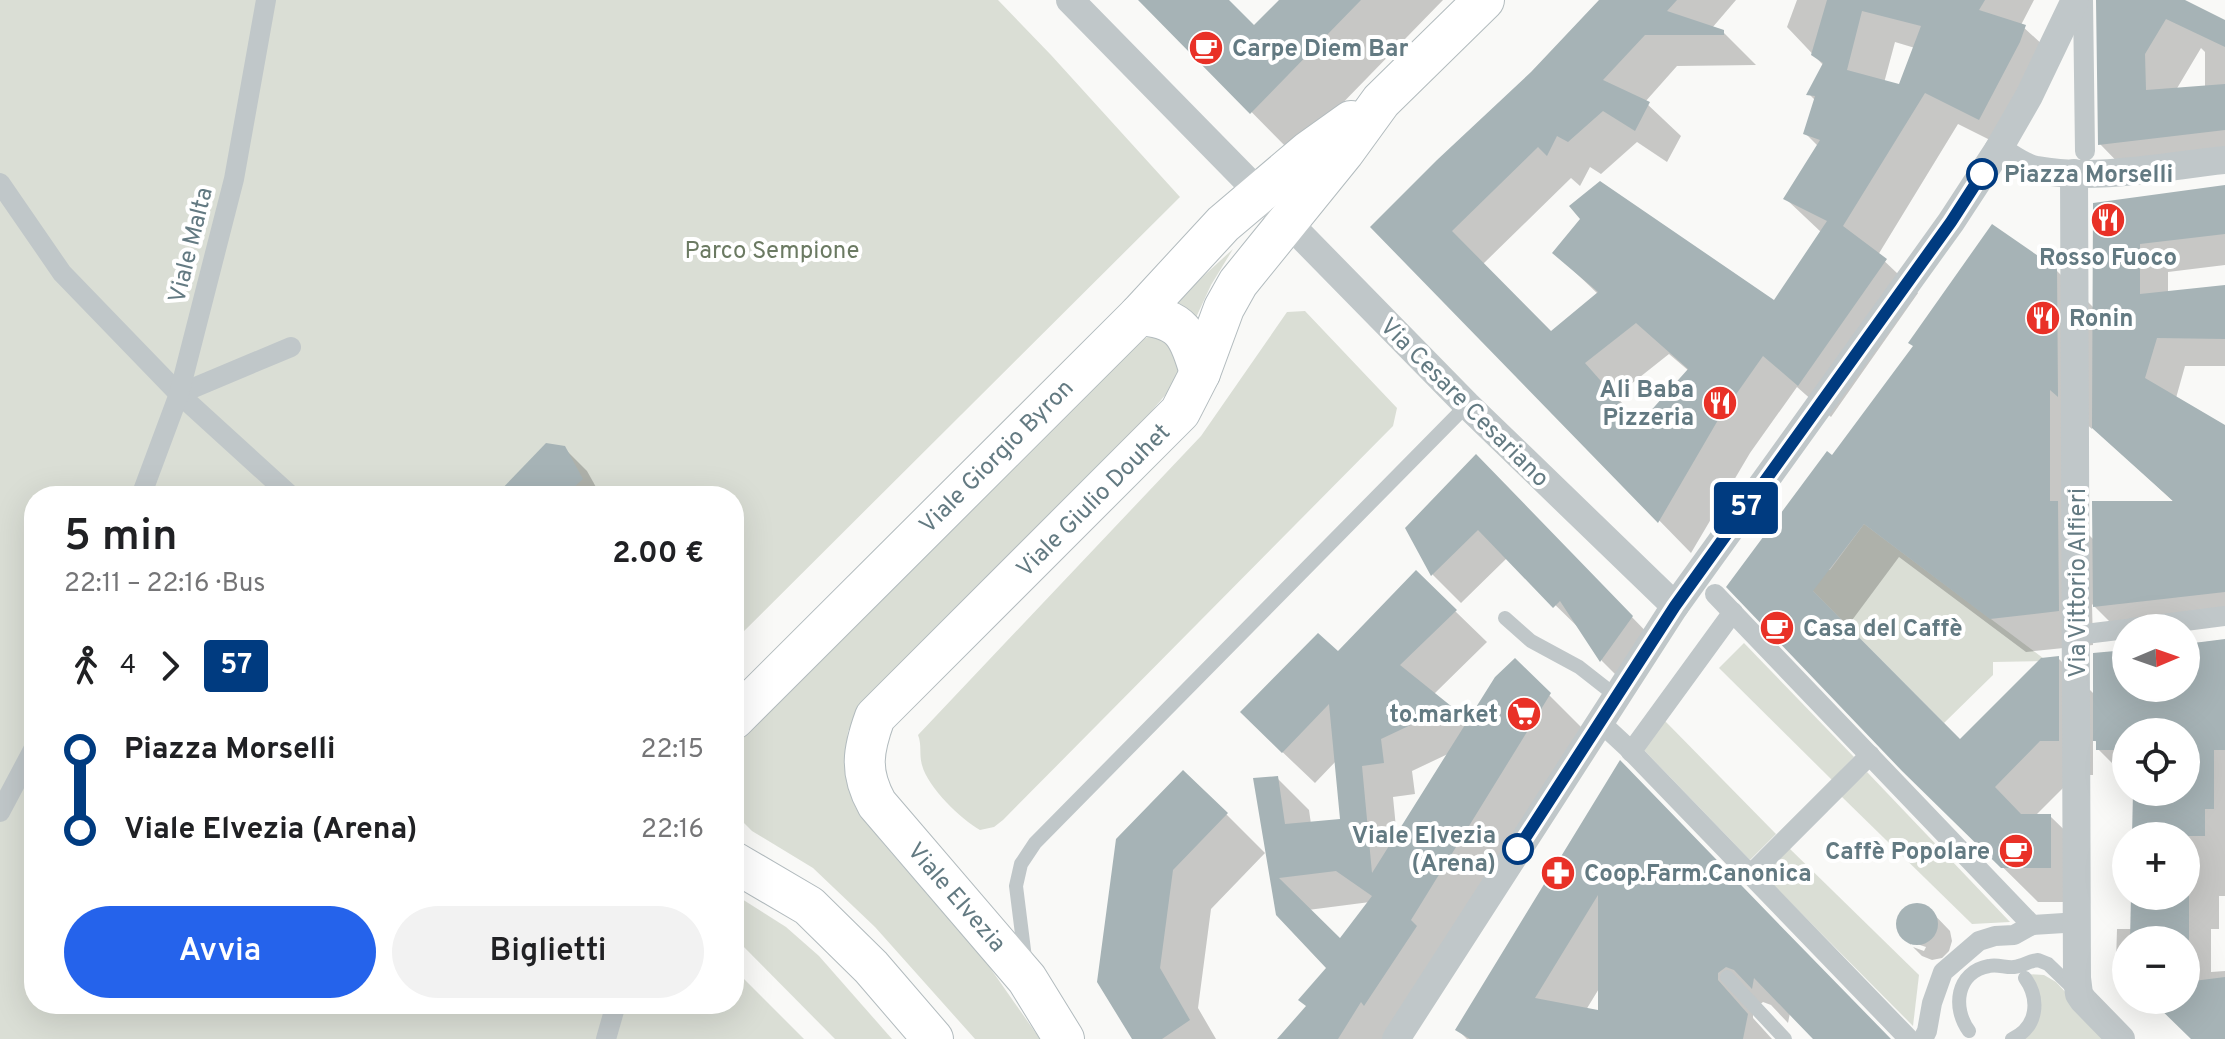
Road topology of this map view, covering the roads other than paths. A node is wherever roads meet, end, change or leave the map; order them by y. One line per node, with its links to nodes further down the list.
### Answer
1 (266, 0): 16 (street, Viale Malta)
2 (1070, 0): 11 (street, Via Cesare Cesariano)
3 (1484, 0): 6 (main road)
4 (2075, 0): 7 (street)
5 (2083, 0): 9 (street)
6 (1381, 101): 11 (main road, Viale Giorgio Byron); 12 (main road, Viale Giulio Douhet)
7 (1998, 150): 9 (street); 21 (street)
8 (2225, 160): 9 (street)
9 (2079, 162): 27 (street, Via Vittorio Alfieri)
10 (0, 183): 16 (street)
11 (1259, 194): 12 (street, Via Cesare Cesariano); 13 (main road, Viale Giorgio Byron)
12 (1287, 223): 15 (main road, Viale Giulio Douhet); 17 (street, Via Cesare Cesariano)
13 (1139, 315): 15 (main road); 29 (main road, Viale Giorgio Byron)
14 (291, 347): 16 (street)
15 (1200, 373): 31 (main road, Viale Giulio Douhet)
16 (179, 394): 18 (street, Viale Malta); 19 (street)
17 (1467, 405): 21 (street, Via Cesare Cesariano); 42 (lane)
18 (145, 486)
19 (280, 486)
20 (1715, 594): 22 (street)
21 (1675, 606): 28 (street)
22 (1733, 612): 32 (street); 33 (street)
23 (2225, 616): 25 (street)
24 (1505, 618): 28 (lane)
25 (2200, 619)
26 (2112, 630): 27 (street)
27 (2077, 635): 43 (street, Via Vittorio Alfieri)
28 (1616, 696): 30 (street)
29 (744, 709)
30 (1600, 722): 32 (street); 46 (street)
31 (865, 752): 42 (main road, Viale Elvezia)
32 (1631, 752): 37 (street)
33 (1870, 755): 37 (street); 39 (street)
34 (24, 767): 35 (street)
35 (0, 812)
36 (744, 868): 48 (main road)
37 (1750, 875): 51 (street)
38 (2064, 923): 39 (street)
39 (2032, 925): 52 (street)
40 (1727, 977): 50 (lane)
41 (2025, 978): 53 (lane)
42 (1027, 979): 49 (main road, Viale Elvezia)
43 (2079, 994): 45 (lane); 54 (street)
44 (613, 1014): 47 (street)
45 (1969, 1031)
46 (1404, 1036)
47 (606, 1039)
48 (933, 1039)
49 (1064, 1039)
50 (1785, 1039)
51 (1909, 1039)
52 (1923, 1039)
53 (2012, 1039)
54 (2121, 1039)

